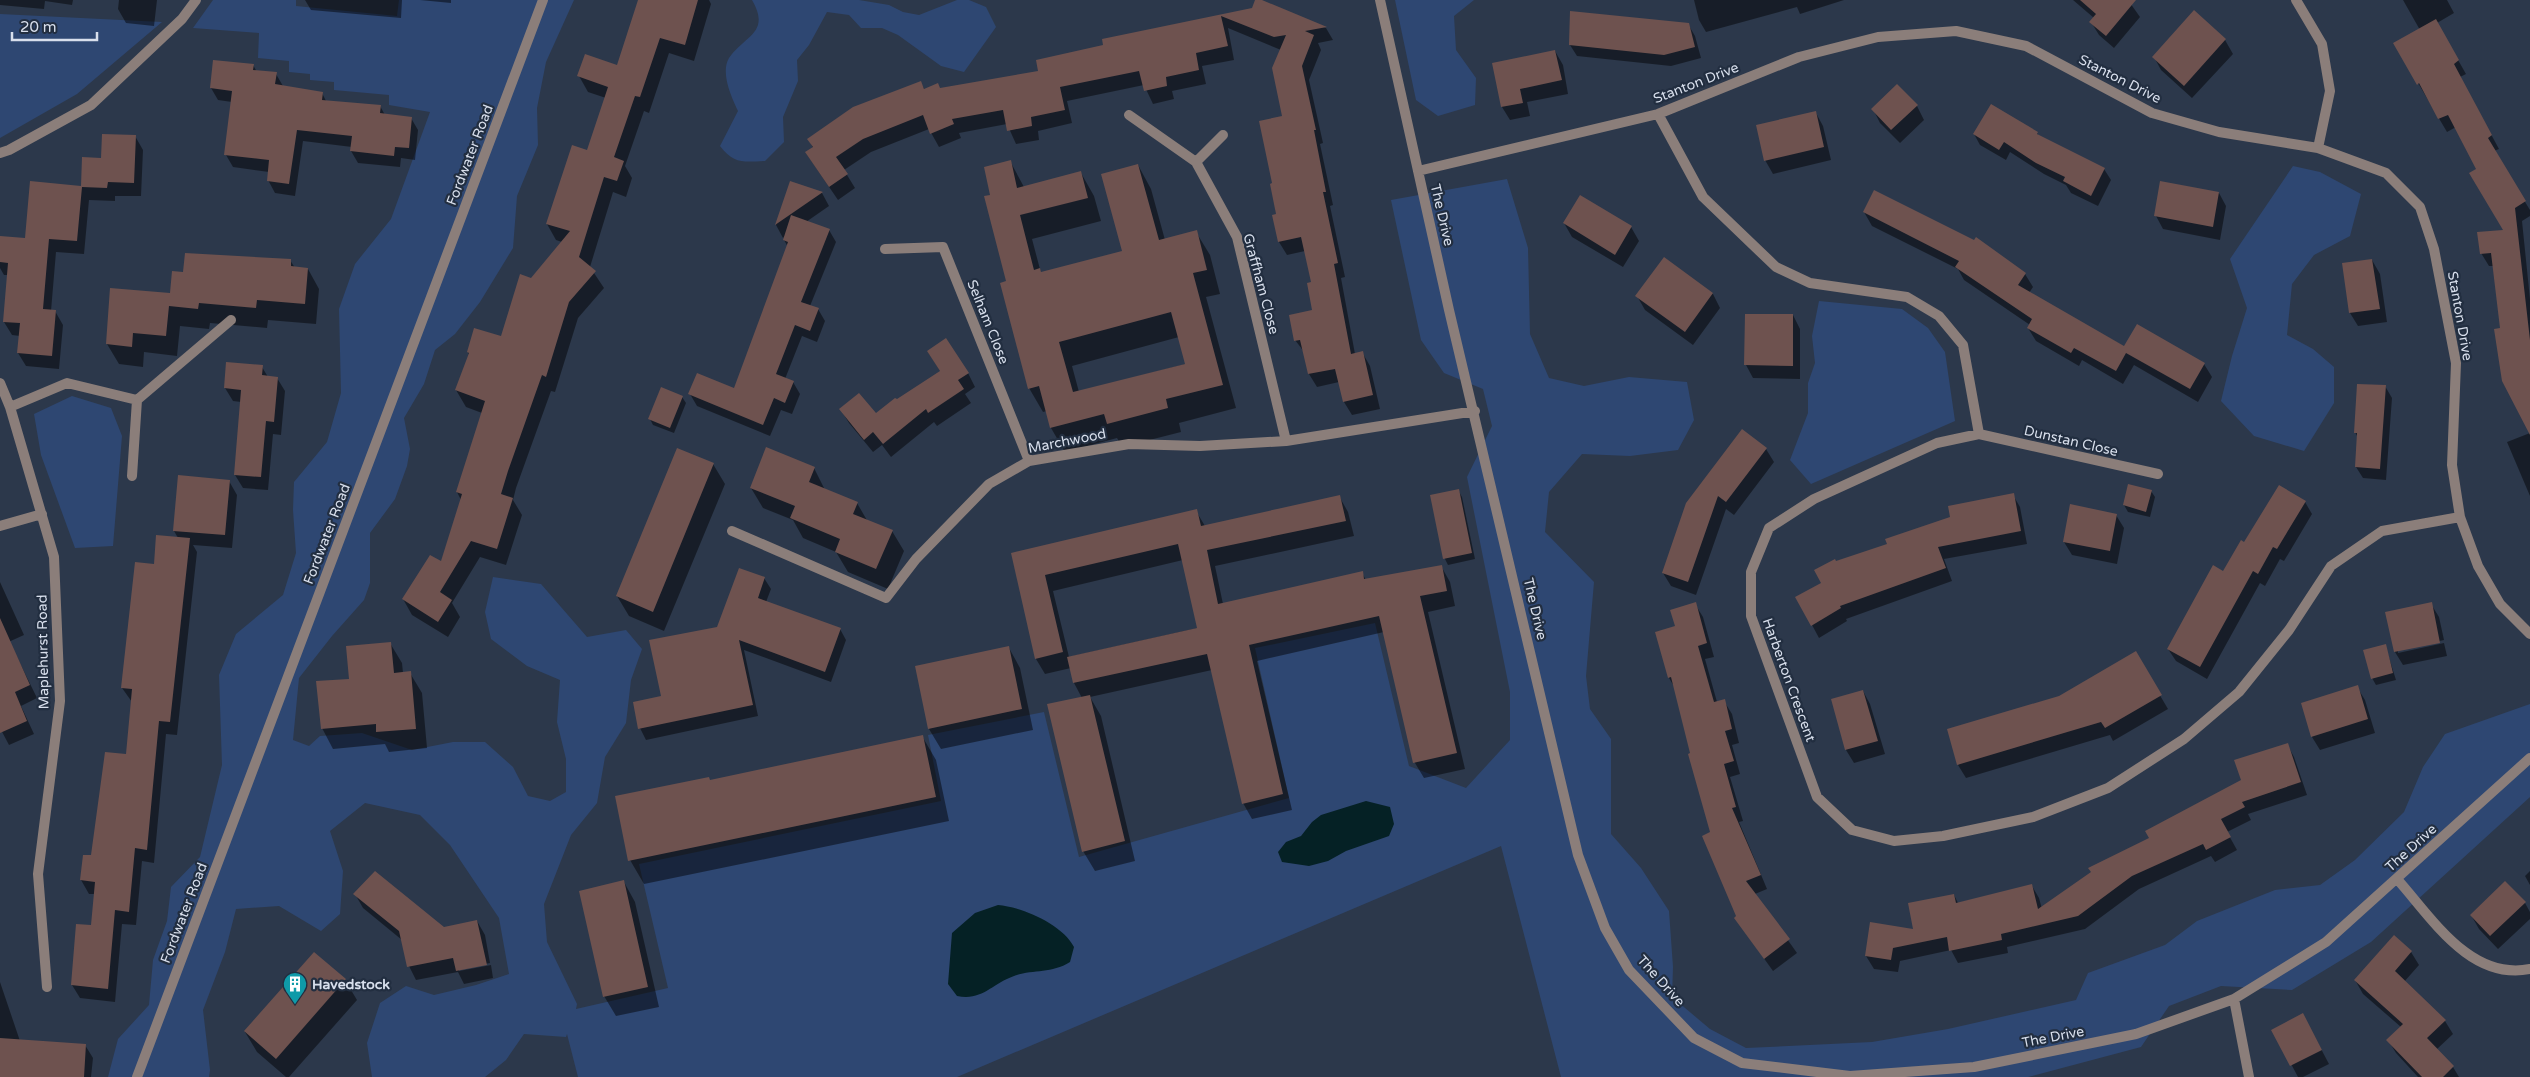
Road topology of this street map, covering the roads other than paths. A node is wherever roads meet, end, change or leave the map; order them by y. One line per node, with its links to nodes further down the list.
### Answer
1 (196, 0): 9 (street)
2 (543, 0): 33 (street, Fordwater Road)
3 (1380, 0): 11 (street, The Drive)
4 (2296, 0): 8 (street)
5 (1658, 114): 8 (street, Stanton Drive); 11 (street, Stanton Drive); 18 (street)
6 (1130, 115): 10 (street, Graffham Close)
7 (1223, 135): 10 (street)
8 (2318, 148): 24 (street, Stanton Drive)
9 (0, 153)
10 (1196, 162): 19 (street, Graffham Close)
11 (1418, 171): 17 (street, The Drive)
12 (885, 249): 20 (street, Selham Close)
13 (231, 320): 15 (street)
14 (0, 383): 16 (street, Maplehurst Road)
15 (137, 400): 16 (street); 22 (street)
16 (10, 407): 23 (street, Maplehurst Road)
17 (1475, 411): 19 (street, Marchwood); 32 (street, The Drive)
18 (1979, 434): 21 (street, Dunstan Close); 24 (street, Harberton Crescent)
19 (1286, 441): 20 (street, Marchwood)
20 (1029, 461): 26 (street, Marchwood)
21 (2158, 474)
22 (132, 476)
23 (42, 514): 25 (street); 31 (street, Maplehurst Road)
24 (2460, 517): 27 (street, Stanton Drive)
25 (0, 526)
26 (732, 531)
27 (2530, 634)
28 (2530, 758): 29 (street, The Drive)
29 (2397, 879): 30 (street); 32 (street, The Drive)
30 (2530, 969)
31 (47, 987)
32 (2234, 999): 34 (street)
33 (137, 1077)
34 (2249, 1077)

